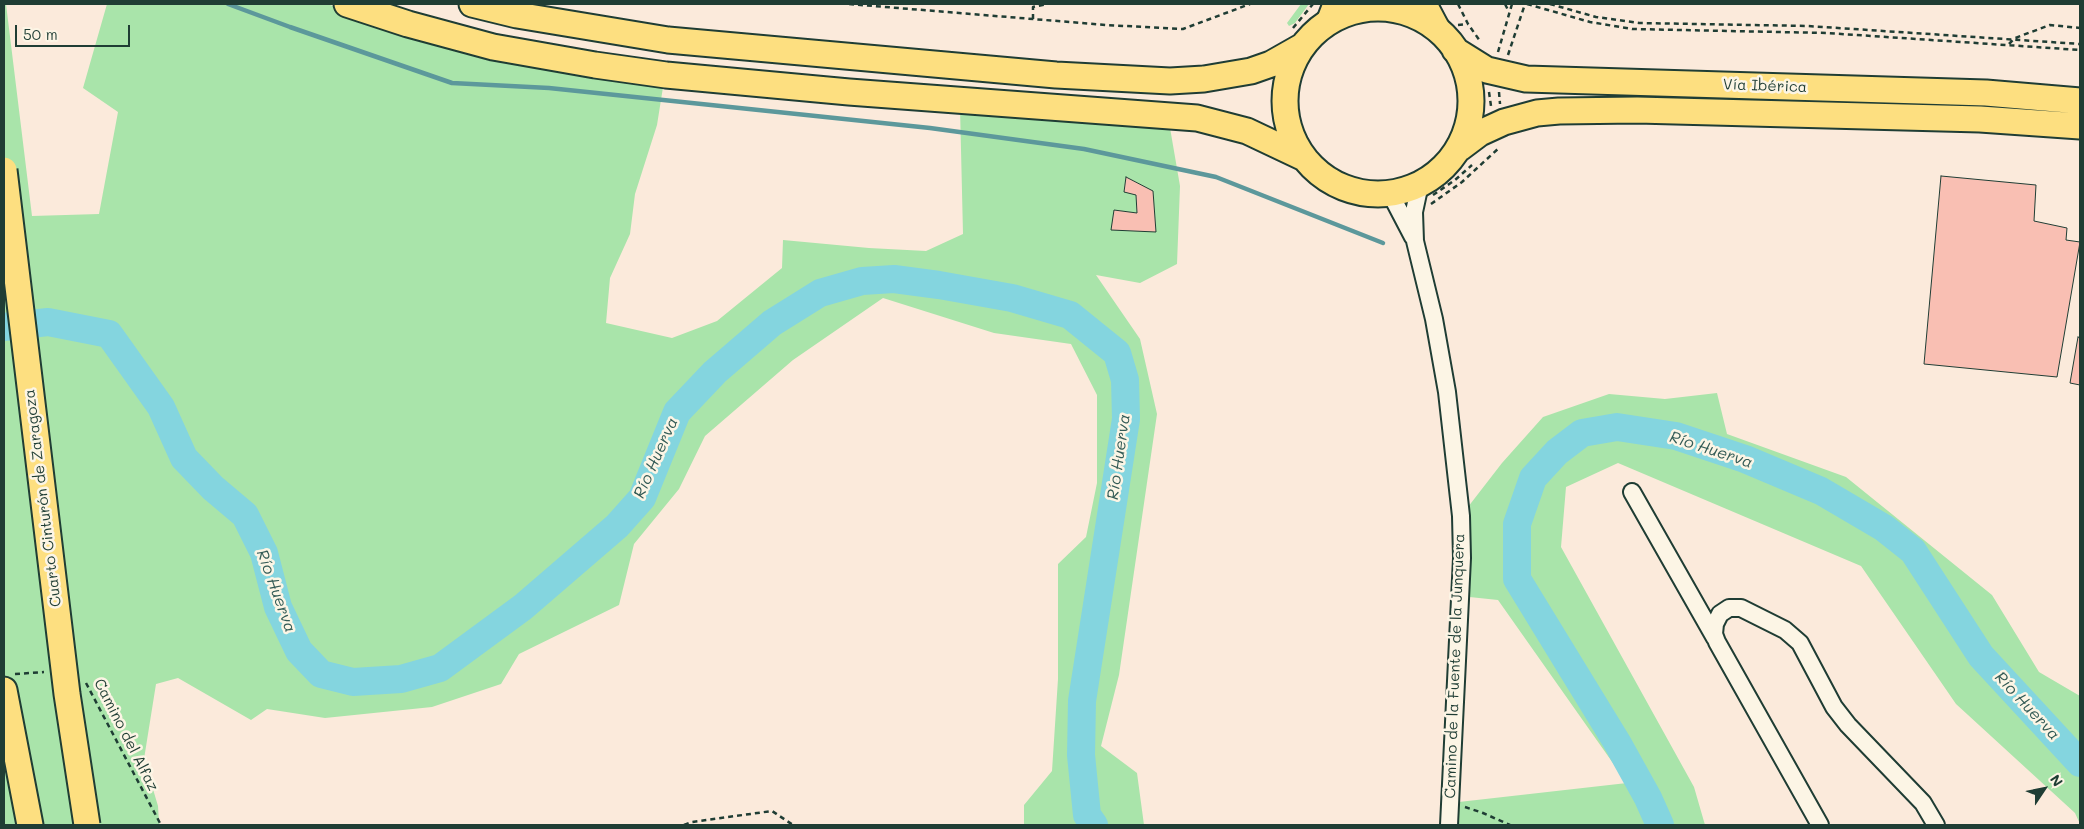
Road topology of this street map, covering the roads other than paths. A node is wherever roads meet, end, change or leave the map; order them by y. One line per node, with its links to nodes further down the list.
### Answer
1 (347, 4): 10 (highway)
2 (472, 4): 6 (highway)
3 (1426, 4): 5 (main road)
4 (1331, 13): 5 (highway, Vía Ibérica); 6 (highway)
5 (1449, 43): 7 (highway, Vía Ibérica); 9 (highway)
6 (1301, 47): 10 (highway)
7 (2080, 101)
8 (2080, 126): 9 (highway, Vía Ibérica)
9 (1460, 148): 12 (highway)
10 (1304, 158): 13 (highway)
11 (4, 170): 19 (highway, Cuarto Cinturón de Zaragoza, bridge)
12 (1420, 184): 13 (highway); 14 (street, Camino de la Fuente de la Junquera)
13 (1390, 193): 14 (street, Camino de la Fuente de la Junquera)
14 (1415, 242): 20 (street, Camino de la Fuente de la Junquera)
15 (1632, 492): 16 (street)
16 (1717, 642): 21 (street); 22 (street)
17 (7, 683): 18 (highway)
18 (30, 825)
19 (87, 825)
20 (1449, 825)
21 (1820, 825)
22 (1936, 825)

